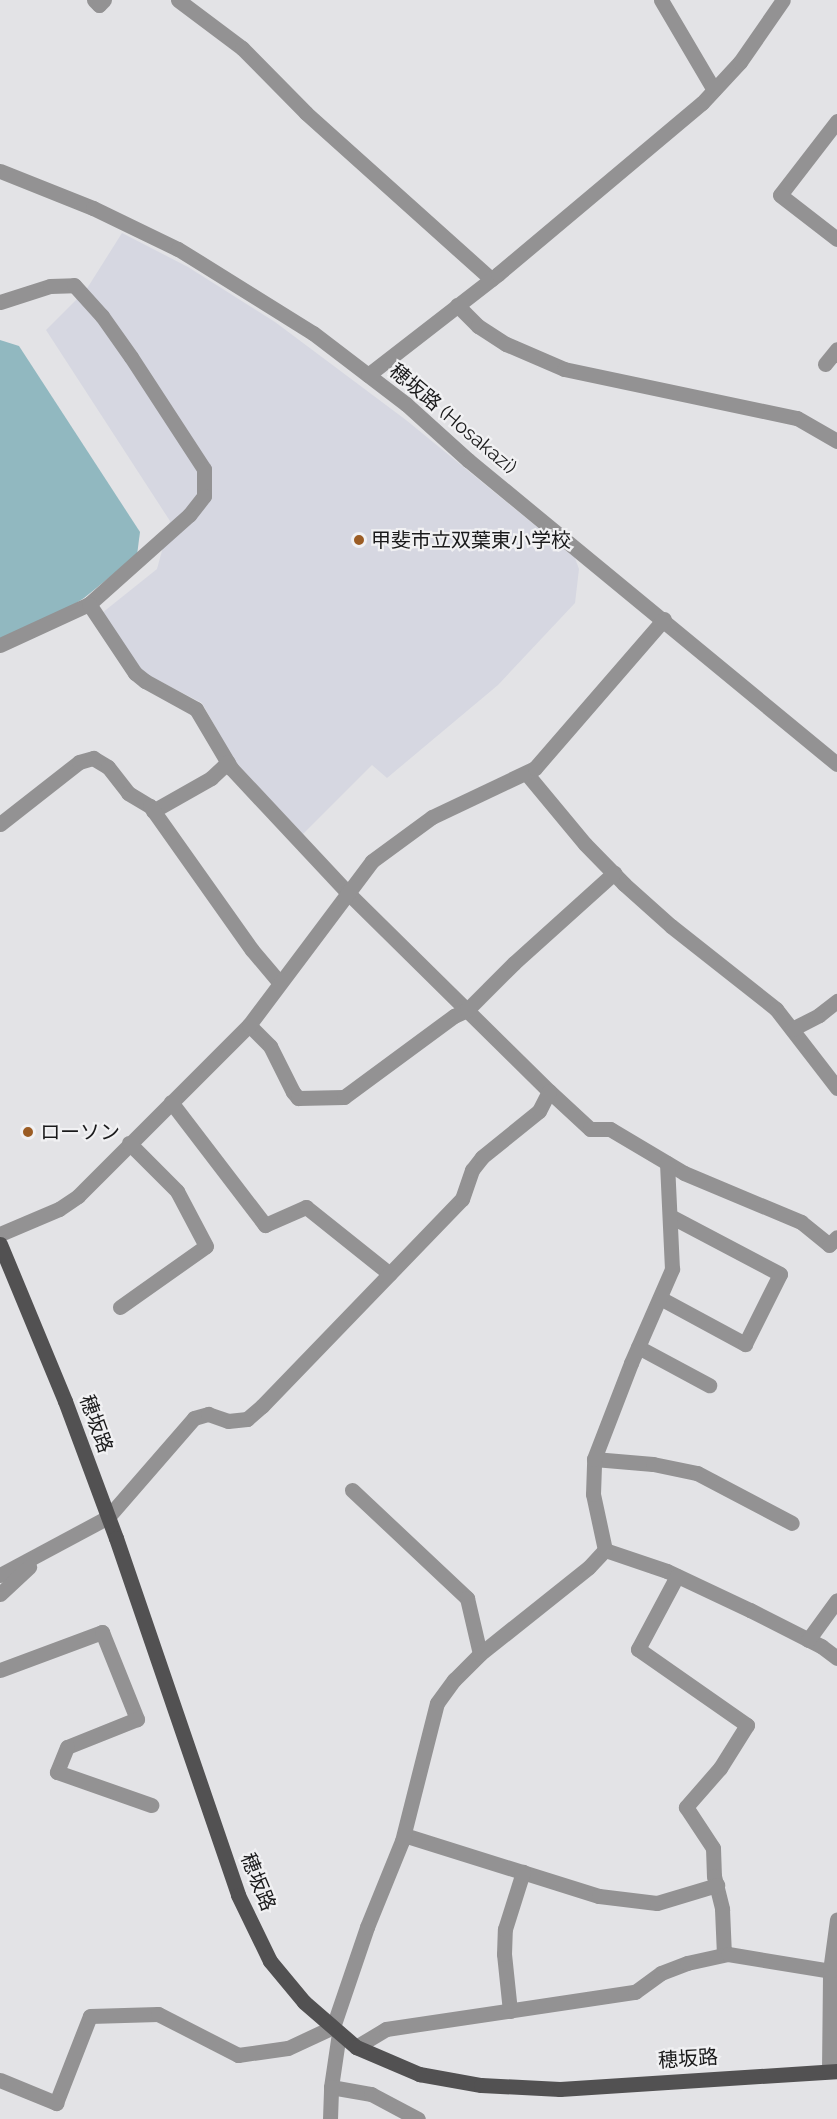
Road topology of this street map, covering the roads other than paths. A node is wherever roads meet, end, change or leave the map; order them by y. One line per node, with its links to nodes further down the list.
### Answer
1 (94, 0): 2 (street)
2 (104, 0)
3 (177, 0): 10 (street)
4 (661, 0): 6 (street)
5 (783, 0): 6 (street)
6 (714, 90): 10 (street)
7 (837, 121): 9 (street)
8 (0, 171): 15 (street, 穂坂路 (Hosakazi))
9 (837, 239)
10 (491, 279): 12 (street)
11 (0, 302): 17 (street)
12 (458, 305): 15 (street); 16 (street)
13 (837, 349): 14 (street)
14 (825, 364)
15 (368, 375): 18 (street, 穂坂路 (Hosakazi))
16 (837, 441)
17 (90, 604): 19 (street); 20 (street)
18 (664, 619): 21 (street, 穂坂路 (Hosakazi)); 22 (street)
19 (0, 645)
20 (228, 762): 23 (street); 26 (street)
21 (837, 764)
22 (526, 773): 25 (street); 26 (street)
23 (153, 811): 24 (street); 27 (street)
24 (0, 824)
25 (614, 873): 29 (street); 31 (street)
26 (347, 892): 27 (street); 29 (street)
27 (280, 983): 30 (street)
28 (837, 1001): 31 (street)
29 (467, 1010): 30 (street); 33 (street)
30 (249, 1025): 34 (street)
31 (792, 1029): 32 (street)
32 (837, 1088)
33 (549, 1091): 36 (street); 41 (street)
34 (171, 1102): 35 (street); 41 (street)
35 (129, 1143): 38 (street); 43 (street)
36 (667, 1163): 37 (street); 39 (street)
37 (670, 1216): 42 (street); 42 (street)
38 (0, 1234)
39 (837, 1237)
40 (0, 1244): 48 (main road, 穂坂路)
41 (390, 1274): 48 (street)
42 (660, 1298): 44 (street)
43 (120, 1307)
44 (638, 1347): 45 (street); 46 (street)
45 (709, 1385)
46 (594, 1459): 49 (street); 51 (street)
47 (352, 1490): 57 (street)
48 (108, 1517): 50 (street); 68 (main road, 穂坂路)
49 (792, 1523)
50 (57, 1544): 52 (street); 54 (street)
51 (605, 1550): 53 (street); 57 (street)
52 (0, 1575)
53 (677, 1576): 56 (street); 63 (street)
54 (0, 1594)
55 (837, 1600): 56 (street)
56 (808, 1640): 58 (street)
57 (480, 1654): 61 (street)
58 (837, 1658)
59 (0, 1670): 60 (street)
60 (151, 1805)
61 (404, 1835): 62 (street); 68 (street)
62 (523, 1872): 63 (street); 67 (street)
63 (717, 1885): 65 (street)
64 (837, 1919): 66 (street)
65 (724, 1954): 66 (street); 67 (street)
66 (834, 1971): 70 (street)
67 (510, 2011): 69 (street)
68 (336, 2030): 69 (main road, 穂坂路); 71 (street); 72 (street)
69 (356, 2047): 70 (main road, 穂坂路)
70 (833, 2071)
71 (0, 2080)
72 (331, 2087): 73 (street); 74 (street)
73 (330, 2119)
74 (418, 2119)

